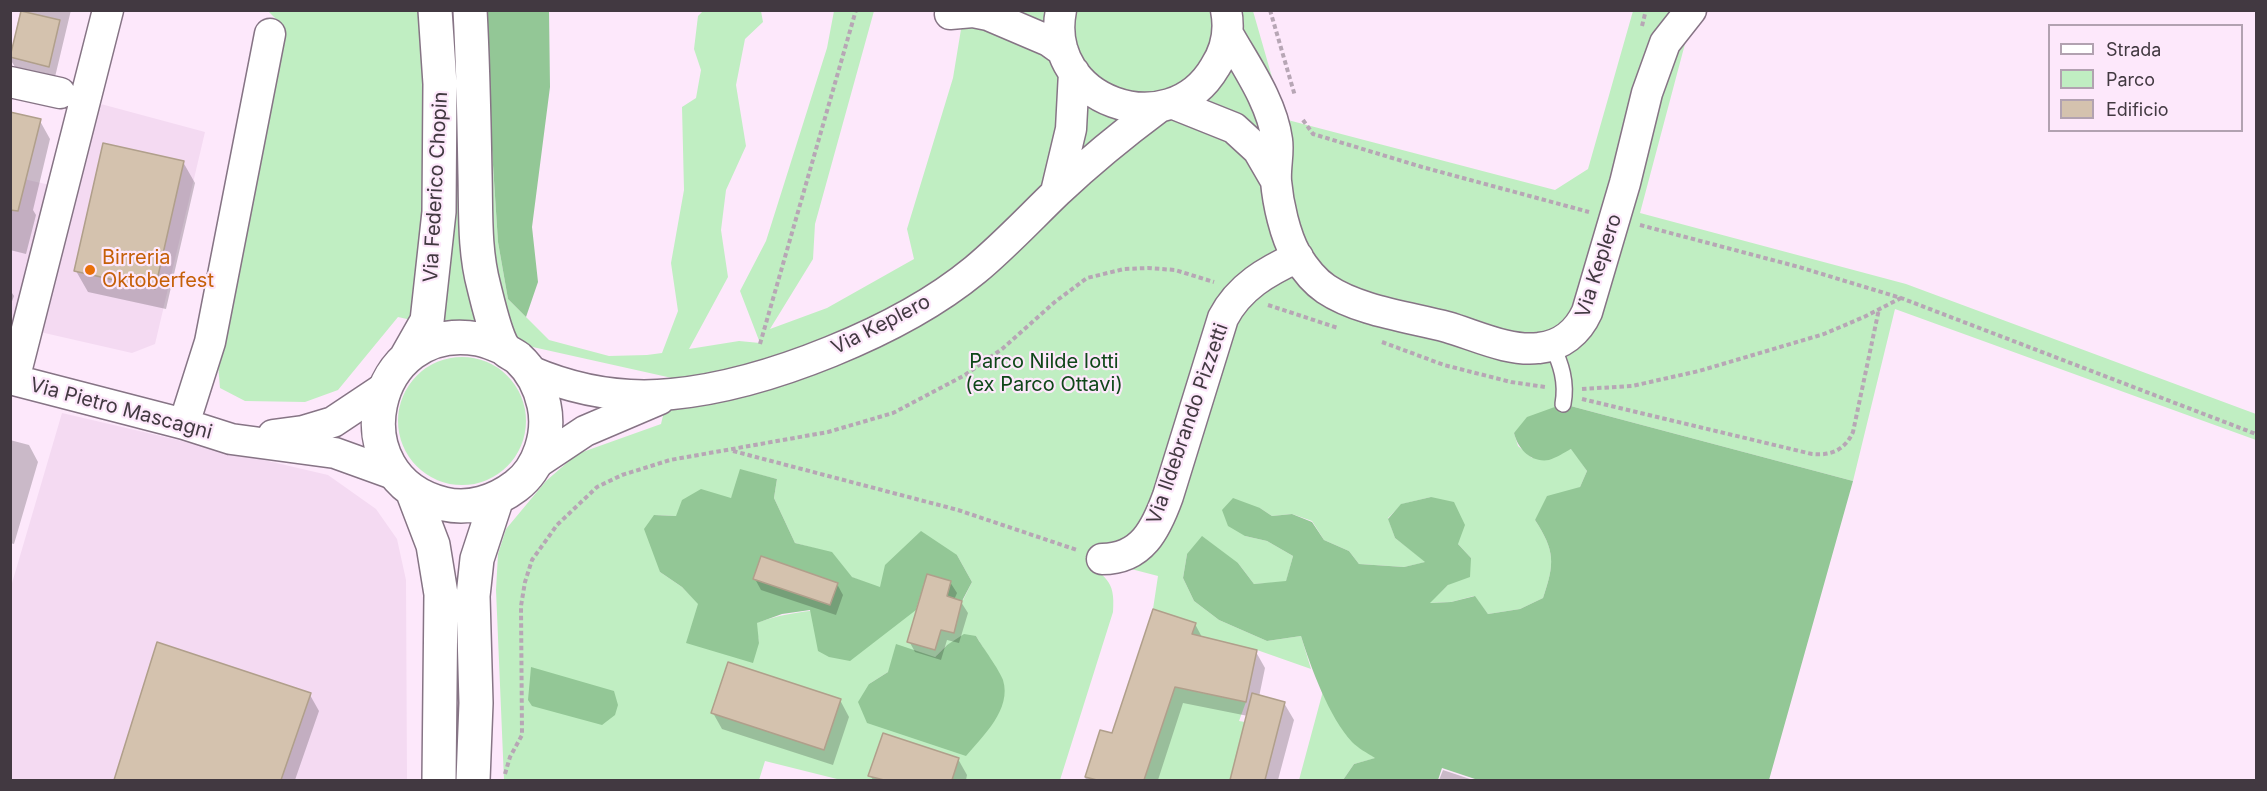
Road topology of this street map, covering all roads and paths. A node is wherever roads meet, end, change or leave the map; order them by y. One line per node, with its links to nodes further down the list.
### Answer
1 (108, 10): 33 (street)
2 (435, 10): 31 (main road, Via Federico Chopin)
3 (470, 10): 30 (main road, Via Federico Chopin)
4 (856, 10): 28 (path)
5 (958, 10): 13 (street)
6 (1061, 10): 13 (street)
7 (1270, 10): 16 (path)
8 (1673, 10): 12 (street)
9 (1691, 10): 12 (street, Via Keplero)
10 (1227, 22): 17 (street, Via Keplero); 19 (street)
11 (270, 34): 37 (street)
12 (1665, 43): 21 (street, Via Keplero)
13 (1068, 62): 17 (street); 20 (street)
14 (10, 82): 15 (street)
15 (60, 93)
16 (1298, 104)
17 (1166, 106): 19 (street); 20 (street, Via Keplero)
18 (1301, 114): 21 (path)
19 (1276, 181): 22 (street, Via Keplero)
20 (1056, 192): 35 (street, Via Keplero)
21 (1602, 221): 24 (path); 29 (street, Via Keplero)
22 (1298, 257): 23 (street, Via Ildebrando Pizzetti); 29 (street, Via Keplero)
23 (1240, 293): 26 (path); 40 (path); 44 (street, Via Ildebrando Pizzetti)
24 (1901, 298): 25 (path); 38 (path)
25 (1879, 309): 36 (path); 36 (path)
26 (1347, 331)
27 (1381, 342): 36 (path)
28 (760, 344)
29 (1552, 345): 36 (lane)
30 (504, 348): 31 (main road, Via Federico Chopin); 32 (main road, Via Federico Chopin)
31 (406, 358): 34 (main road, Via Federico Chopin)
32 (530, 371): 35 (street); 41 (main road, Via Federico Chopin)
33 (12, 380): 37 (street, Via Pietro Mascagni)
34 (384, 388): 39 (street, Via Pietro Mascagni); 42 (main road, Via Federico Chopin)
35 (671, 394): 41 (street)
36 (1564, 396)
37 (184, 424): 39 (street, Via Pietro Mascagni)
38 (2256, 434)
39 (231, 440): 42 (street, Via Pietro Mascagni)
40 (729, 450): 44 (path); 47 (path)
41 (534, 465): 43 (main road, Via Federico Chopin)
42 (404, 483): 43 (main road, Via Federico Chopin); 45 (main road, Via Federico Chopin)
43 (497, 498): 46 (main road)
44 (1102, 559)
45 (439, 780)
46 (473, 780)
47 (504, 780)

